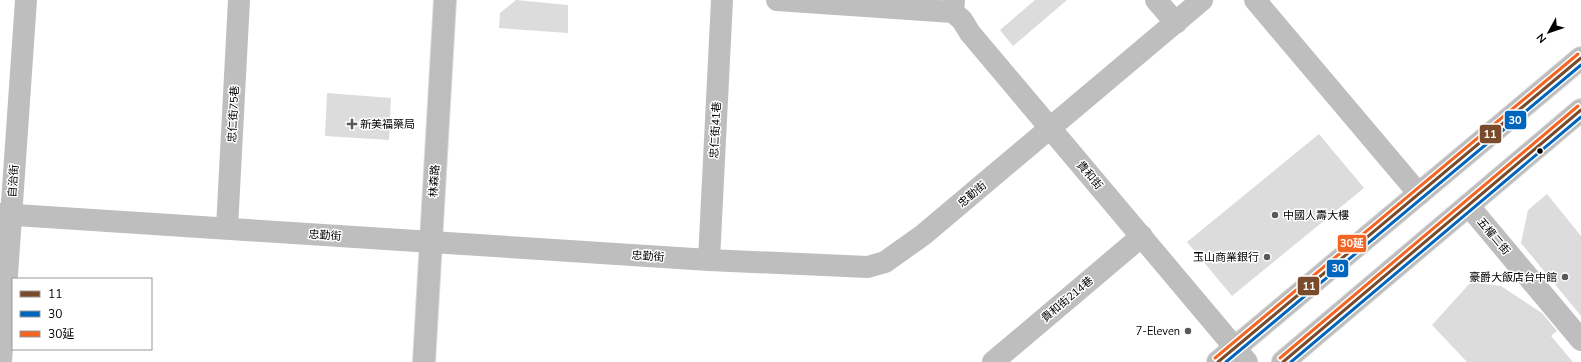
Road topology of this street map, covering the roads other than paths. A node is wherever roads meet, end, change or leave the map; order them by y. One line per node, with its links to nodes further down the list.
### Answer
1 (26, 0): 17 (street, 自治街)
2 (239, 0): 18 (street, 忠仁街75巷)
3 (445, 0): 20 (main road, 林森路)
4 (722, 0): 21 (street, 忠仁街41巷)
5 (777, 0): 9 (street)
6 (1156, 0): 11 (street)
7 (1202, 0): 11 (street, 忠勤街)
8 (1255, 0): 15 (street)
9 (809, 1): 10 (street)
10 (953, 6): 14 (street, 貴和街)
11 (1176, 23): 14 (street, 忠勤街)
12 (1581, 58): 15 (main road)
13 (1581, 110): 16 (main road)
14 (1051, 128): 19 (street, 貴和街); 21 (street, 忠勤街)
15 (1419, 194): 24 (main road)
16 (1468, 205): 22 (street, 五權二街); 28 (main road)
17 (5, 215): 18 (street, 忠勤街); 23 (street, 自治街)
18 (227, 228): 20 (street, 忠勤街)
19 (1142, 236): 24 (street, 貴和街); 26 (street, 貴和街214巷)
20 (430, 241): 21 (street, 忠勤街); 25 (main road, 林森路)
21 (709, 260)
22 (1581, 340)
23 (1, 354)
24 (1241, 355): 27 (main road)
25 (424, 362)
26 (993, 362)
27 (1218, 362)
28 (1283, 362)

